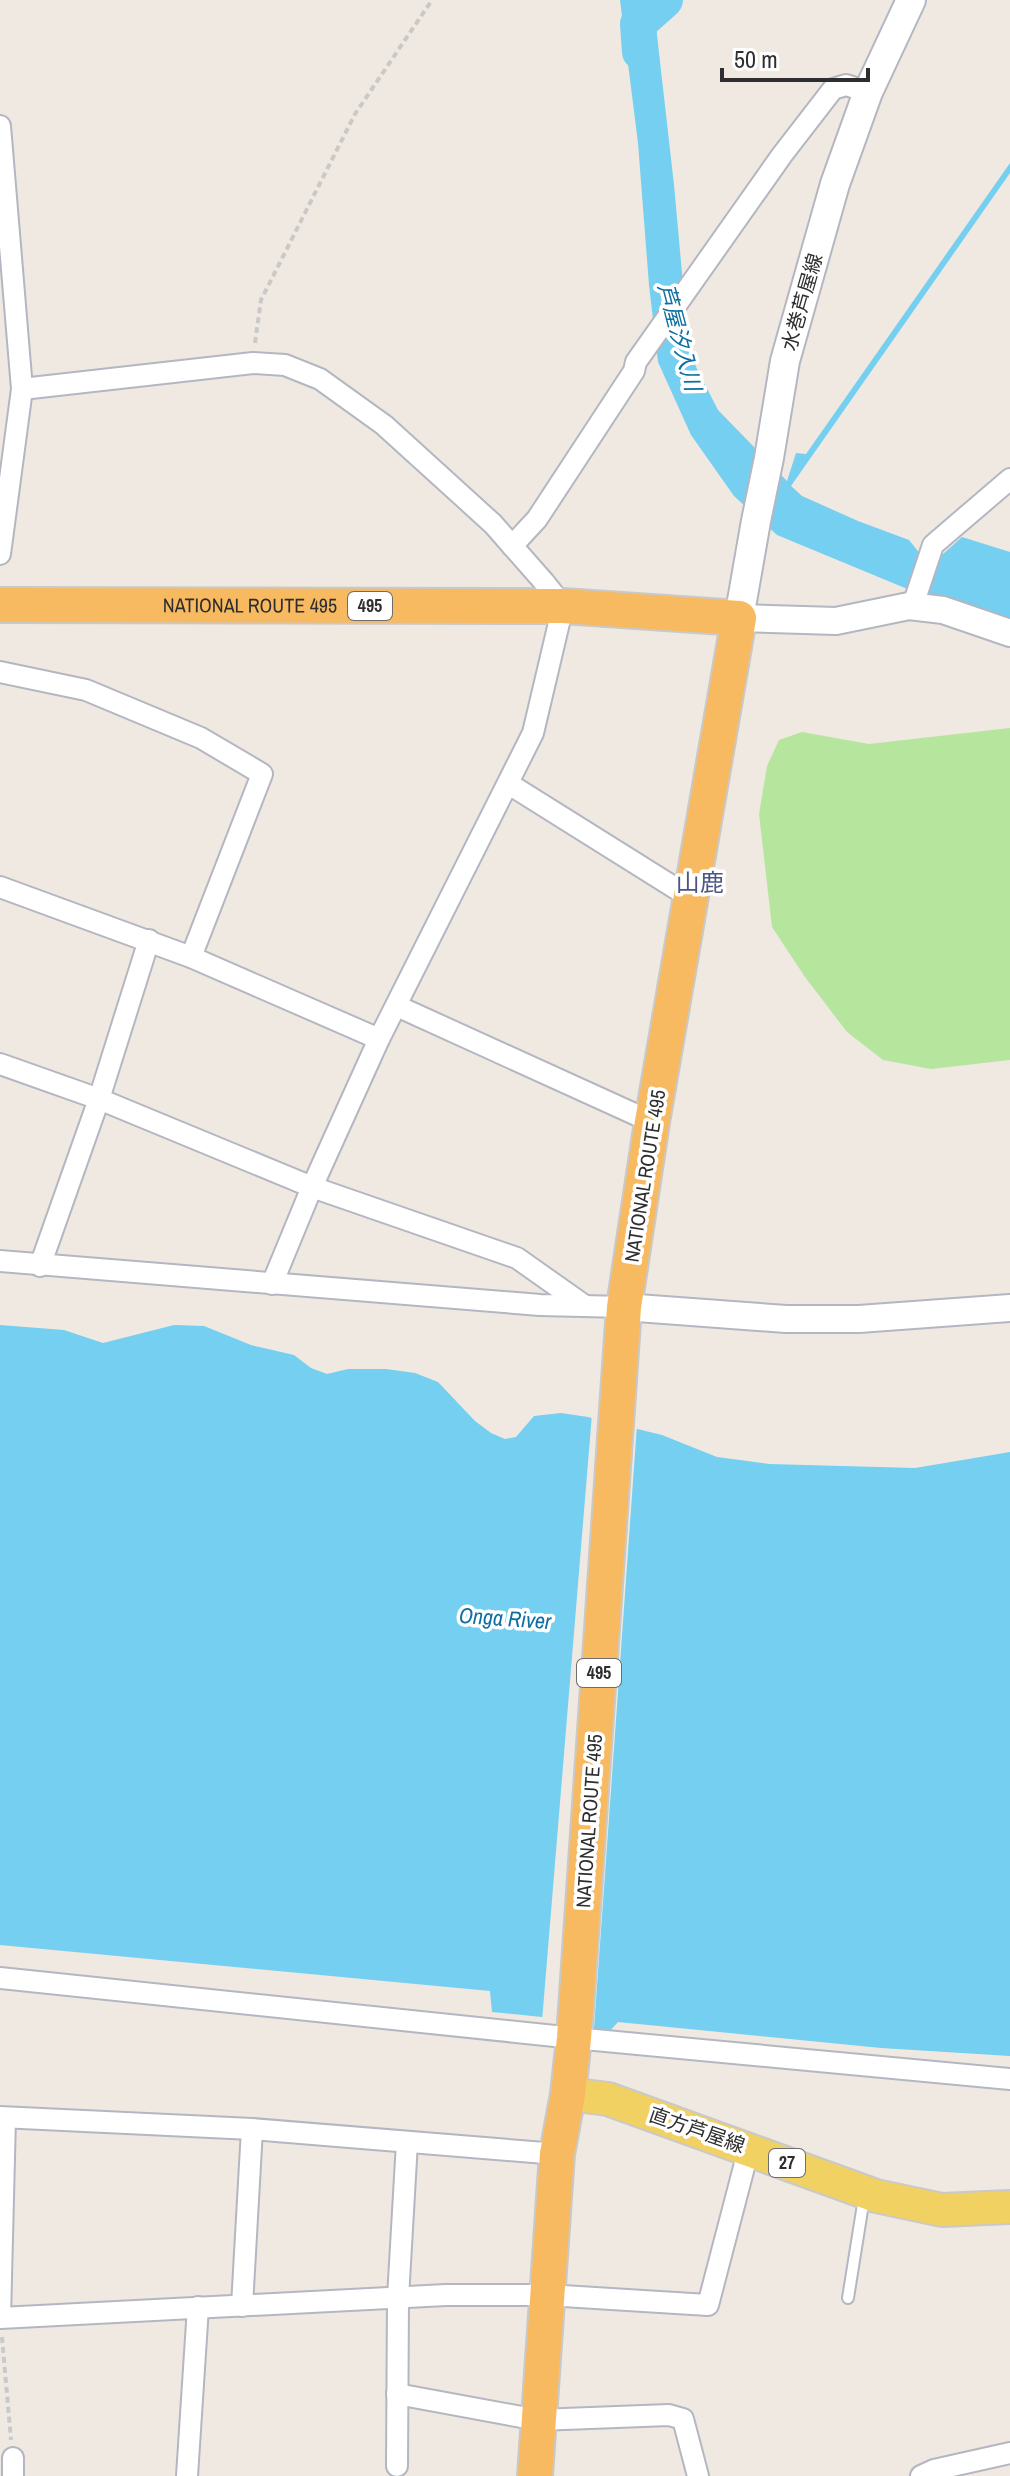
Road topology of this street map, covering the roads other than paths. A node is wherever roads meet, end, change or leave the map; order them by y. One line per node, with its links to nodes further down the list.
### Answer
1 (911, 0): 2 (main road, 水巻芦屋線)
2 (868, 92): 6 (street); 11 (main road, 水巻芦屋線)
3 (0, 126): 4 (street)
4 (22, 389): 6 (street); 7 (street)
5 (1010, 479): 8 (street)
6 (512, 546): 10 (street)
7 (0, 554)
8 (911, 604): 11 (street); 12 (street)
9 (0, 605): 10 (highway, NATIONAL ROUTE 495 / 495)
10 (563, 606): 11 (highway, NATIONAL ROUTE 495 / 495); 14 (street)
11 (739, 618): 16 (highway, NATIONAL ROUTE 495 / 495)
12 (1010, 633)
13 (0, 672): 18 (street)
14 (509, 784): 16 (street); 19 (street)
15 (0, 887): 17 (street)
16 (691, 898): 23 (highway, NATIONAL ROUTE 495 / 495)
17 (149, 940): 18 (street); 22 (street)
18 (191, 957): 20 (street)
19 (397, 1006): 20 (street); 23 (street)
20 (379, 1039): 24 (street)
21 (0, 1064): 22 (street)
22 (99, 1099): 24 (street); 26 (street)
23 (652, 1122): 29 (highway, NATIONAL ROUTE 495 / 495)
24 (312, 1187): 27 (street); 28 (street)
25 (0, 1261): 26 (street)
26 (40, 1266): 27 (street)
27 (272, 1284): 28 (street)
28 (585, 1306): 29 (street)
29 (624, 1307): 30 (street); 32 (highway, NATIONAL ROUTE 495 / 495)
30 (1010, 1308)
31 (0, 1978): 32 (street)
32 (574, 2038): 33 (street); 34 (highway, NATIONAL ROUTE 495 / 495)
33 (1010, 2079)
34 (568, 2094): 38 (main road, 直方芦屋線 / 27); 39 (highway, NATIONAL ROUTE 495 / 495)
35 (2, 2118): 36 (street); 47 (street)
36 (252, 2129): 37 (street); 45 (street)
37 (407, 2142): 39 (street); 43 (street)
38 (749, 2148): 40 (main road, 直方芦屋線 / 27); 42 (street)
39 (557, 2154): 42 (highway, NATIONAL ROUTE 495 / 495)
40 (865, 2192): 41 (main road, 直方芦屋線 / 27); 44 (lane)
41 (1010, 2207)
42 (547, 2295): 43 (street); 49 (highway, NATIONAL ROUTE 495 / 495)
43 (398, 2298): 45 (street); 48 (street)
44 (848, 2298)
45 (242, 2306): 46 (street)
46 (198, 2307): 47 (street); 52 (street)
47 (0, 2318)
48 (397, 2394): 49 (street); 51 (street)
49 (538, 2420): 53 (highway, NATIONAL ROUTE 495 / 495); 54 (street)
50 (1010, 2453): 55 (street)
51 (397, 2466)
52 (187, 2476)
53 (535, 2476)
54 (698, 2476)
55 (921, 2476)

